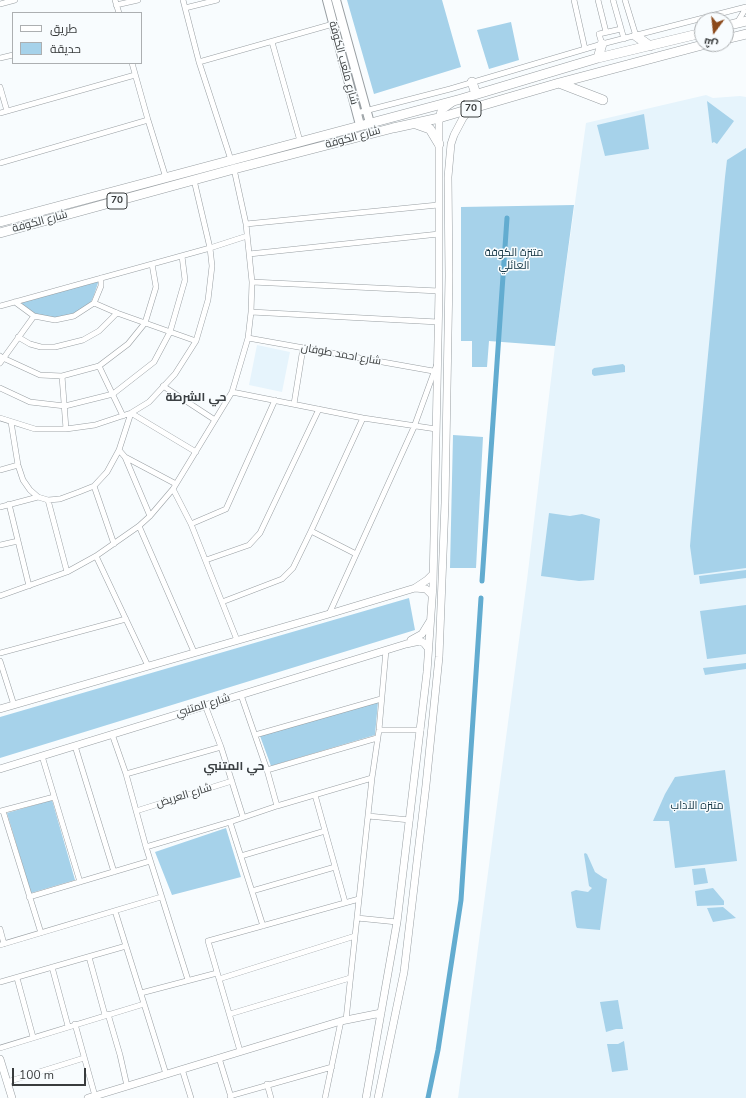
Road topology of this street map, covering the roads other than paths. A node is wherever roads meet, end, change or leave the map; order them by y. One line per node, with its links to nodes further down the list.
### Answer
1 (15, 0): 12 (street)
2 (138, 0): 11 (street)
3 (183, 0): 13 (street)
4 (217, 0): 13 (street)
5 (327, 0): 17 (main road, شارع ملعب الكوفة)
6 (336, 0): 47 (main road, شارع ملعب الكوفة)
7 (574, 0): 30 (street)
8 (598, 0): 19 (street)
9 (613, 0): 18 (street)
10 (625, 0): 22 (street)
11 (116, 2): 15 (street)
12 (0, 4)
13 (185, 8): 36 (street)
14 (746, 8): 16 (street); 22 (street)
15 (118, 12)
16 (742, 22)
17 (333, 24): 25 (street); 50 (main road, شارع ملعب الكوفة)
18 (621, 28): 19 (street); 24 (street)
19 (606, 32): 26 (street)
20 (694, 34): 27 (highway, شارع الكوفة / 70)
21 (746, 34): 23 (highway)
22 (636, 36): 24 (street); 27 (highway)
23 (734, 37)
24 (624, 39): 26 (street)
25 (272, 42): 36 (street); 58 (street)
26 (602, 44): 30 (street); 34 (highway)
27 (650, 46): 29 (highway, شارع الكوفة / 70)
28 (694, 47): 35 (highway, شارع الكوفة / 70)
29 (638, 48): 31 (highway, شارع الكوفة / 70); 35 (highway)
30 (585, 49): 40 (street)
31 (614, 54): 34 (highway, شارع الكوفة / 70); 38 (highway)
32 (12, 55): 33 (street)
33 (0, 57)
34 (598, 58): 43 (highway, شارع الكوفة / 70)
35 (642, 61): 38 (highway, شارع الكوفة / 70)
36 (199, 62): 60 (street)
37 (132, 64): 39 (street)
38 (617, 67): 41 (highway, شارع الكوفة / 70)
39 (135, 75): 48 (street); 53 (street)
40 (472, 82): 43 (highway); 47 (street)
41 (559, 83): 45 (highway); 46 (highway, شارع الكوفة / 70)
42 (0, 87): 48 (street)
43 (476, 94): 44 (highway, شارع الكوفة / 70)
44 (461, 99): 51 (highway, شارع الكوفة / 70); 52 (main road)
45 (603, 100)
46 (470, 109): 52 (highway, شارع الكوفة / 70); 62 (main road)
47 (366, 111): 50 (street); 54 (main road, شارع ملعب الكوفة)
48 (7, 112): 49 (street)
49 (0, 113)
50 (357, 113): 56 (main road, شارع ملعب الكوفة)
51 (387, 118): 54 (highway, شارع الكوفة / 70); 57 (highway)
52 (438, 118): 55 (highway, شارع الكوفة / 70); 59 (main road)
53 (148, 120): 63 (street); 65 (street)
54 (370, 123): 56 (highway, شارع الكوفة / 70)
55 (415, 124): 57 (highway, شارع الكوفة / 70); 59 (highway)
56 (360, 125): 58 (highway, شارع الكوفة / 70)
57 (393, 128): 64 (highway, شارع الكوفة / 70)
58 (300, 141): 60 (highway, شارع الكوفة / 70)
59 (439, 144): 61 (main road)
60 (230, 160): 65 (highway, شارع الكوفة / 70)
61 (438, 160): 62 (main road); 67 (main road)
62 (450, 161): 109 (main road)
63 (0, 163)
64 (234, 169): 66 (highway, شارع الكوفة / 70); 72 (street)
65 (166, 178): 68 (highway, شارع الكوفة / 70)
66 (194, 180): 71 (highway, شارع الكوفة / 70); 76 (street)
67 (438, 205): 72 (street); 74 (main road)
68 (54, 208): 69 (highway, شارع الكوفة / 70); 71 (highway)
69 (13, 218): 70 (highway, شارع الكوفة / 70); 73 (highway)
70 (0, 222)
71 (41, 222): 73 (highway, شارع الكوفة / 70)
72 (246, 224): 75 (street)
73 (2, 233)
74 (439, 234): 77 (street); 82 (main road)
75 (247, 236): 76 (street); 77 (street)
76 (210, 248): 78 (street); 94 (street)
77 (249, 254): 81 (street)
78 (182, 256): 79 (street); 91 (street)
79 (152, 264): 80 (street); 90 (street)
80 (101, 278): 83 (street); 84 (street)
81 (252, 282): 82 (street); 86 (street)
82 (439, 291): 89 (main road)
83 (14, 302): 85 (street); 88 (street)
84 (94, 302): 87 (street); 88 (street)
85 (0, 306)
86 (251, 312): 89 (street); 93 (street)
87 (117, 313): 90 (street); 92 (street)
88 (34, 316): 92 (street)
89 (438, 322): 97 (main road)
90 (145, 323): 91 (street); 98 (street)
91 (170, 332): 94 (street); 104 (street)
92 (18, 337): 96 (street)
93 (248, 338): 95 (street, شارع احمد طوفان); 103 (street)
94 (196, 341): 101 (street)
95 (304, 348): 99 (street, شارع احمد طوفان); 106 (street)
96 (1, 359): 100 (street)
97 (437, 362): 99 (street); 110 (main road)
98 (99, 366): 100 (street); 104 (street)
99 (434, 371): 117 (street)
100 (62, 376): 107 (street)
101 (163, 386): 111 (street); 115 (street)
102 (0, 388): 107 (street)
103 (232, 392): 105 (street); 115 (street)
104 (113, 394): 107 (street); 112 (street)
105 (275, 400): 106 (street); 132 (street)
106 (294, 404): 108 (street)
107 (64, 406): 118 (street)
108 (319, 409): 113 (street); 140 (street)
109 (446, 409): 110 (main road); 200 (main road)
110 (436, 410): 119 (main road)
111 (131, 413): 112 (street); 120 (street); 121 (street)
112 (123, 416): 118 (street)
113 (363, 418): 117 (street); 134 (street)
114 (1, 420): 116 (street)
115 (215, 420): 121 (street)
116 (11, 422): 118 (street); 123 (street)
117 (414, 427): 119 (street); 138 (street)
118 (66, 429)
119 (436, 429): 142 (main road)
120 (119, 450): 122 (street); 125 (street)
121 (196, 452): 126 (street)
122 (125, 458): 126 (street); 131 (street)
123 (18, 465): 124 (street); 127 (street)
124 (0, 470)
125 (94, 486): 128 (street); 136 (street)
126 (174, 486): 131 (street); 132 (street)
127 (38, 497): 128 (street); 129 (street)
128 (48, 500): 141 (street)
129 (9, 504): 130 (street); 135 (street)
130 (0, 507)
131 (150, 516): 133 (street)
132 (191, 524): 140 (street)
133 (139, 526): 136 (street); 155 (street)
134 (312, 531): 138 (street); 147 (street)
135 (18, 541): 137 (street); 143 (street)
136 (114, 544): 139 (street)
137 (0, 545)
138 (356, 554): 148 (street)
139 (96, 556): 141 (street); 149 (street)
140 (206, 560): 147 (street)
141 (67, 572): 143 (street)
142 (433, 574): 144 (main road); 146 (main road)
143 (29, 586): 145 (street)
144 (415, 588): 146 (main road); 148 (main road)
145 (0, 596)
146 (432, 596): 150 (main road)
147 (222, 602): 151 (street)
148 (329, 614): 151 (main road)
149 (126, 619): 156 (street); 158 (street)
150 (430, 621): 152 (main road, شارع المتنبي); 153 (main road)
151 (237, 640): 155 (main road)
152 (406, 644): 153 (main road, شارع المتنبي); 154 (main road, شارع المتنبي)
153 (428, 648): 165 (main road)
154 (386, 650): 159 (main road, شارع المتنبي); 160 (street)
155 (194, 652): 158 (main road)
156 (0, 653)
157 (0, 660): 161 (street)
158 (148, 666): 161 (main road)
159 (241, 695): 162 (main road, شارع المتنبي); 167 (street)
160 (381, 699): 164 (street); 167 (street)
161 (14, 705): 163 (main road)
162 (206, 705): 166 (main road, شارع المتنبي); 170 (street)
163 (0, 709)
164 (379, 730): 165 (street); 168 (street)
165 (421, 730): 184 (main road)
166 (112, 734): 169 (main road, شارع المتنبي); 174 (street)
167 (255, 735): 173 (street)
168 (377, 738): 173 (street); 175 (street)
169 (76, 746): 171 (main road, شارع المتنبي); 191 (street)
170 (221, 747): 174 (street); 176 (street)
171 (42, 756): 172 (main road, شارع المتنبي); 178 (street)
172 (0, 769)
173 (267, 770): 179 (street)
174 (126, 774): 180 (street)
175 (372, 778): 177 (street); 182 (street)
176 (232, 781): 180 (street, شارع العريض); 183 (street)
177 (315, 795): 179 (street); 186 (street)
178 (54, 797): 181 (street); 192 (street)
179 (277, 806): 183 (street)
180 (136, 810): 187 (street)
181 (2, 811): 194 (street)
182 (368, 816): 184 (street); 196 (street)
183 (243, 817): 185 (street)
184 (410, 820): 199 (main road)
185 (230, 822): 187 (street); 188 (street)
186 (325, 831): 188 (street); 190 (street)
187 (146, 847): 189 (street)
188 (241, 856): 193 (street)
189 (150, 861): 191 (street); 195 (street)
190 (335, 867): 193 (street); 197 (street)
191 (114, 872): 192 (street)
192 (80, 882): 194 (street)
193 (252, 891): 203 (street)
194 (29, 897): 206 (street)
195 (161, 897): 198 (street); 216 (street)
196 (359, 898): 197 (street); 201 (street)
197 (345, 902): 203 (street)
198 (115, 911): 206 (street); 209 (street)
199 (399, 912): 200 (main road); 202 (main road)
200 (411, 913): 205 (main road)
201 (357, 918): 202 (street); 207 (street)
202 (397, 925): 205 (main road); 220 (main road)
203 (263, 926): 212 (street)
204 (0, 929): 208 (street)
205 (409, 931): 246 (main road)
206 (41, 933): 208 (street)
207 (355, 936): 214 (street); 215 (street)
208 (2, 944)
209 (126, 946): 210 (street); 218 (street)
210 (89, 957): 211 (street); 222 (street)
211 (52, 968): 213 (street); 225 (street)
212 (217, 973): 215 (street); 216 (street)
213 (16, 978): 217 (street); 226 (street)
214 (350, 978): 221 (street); 223 (street)
215 (219, 979): 221 (street)
216 (188, 980): 218 (street)
217 (0, 982)
218 (141, 993): 219 (street)
219 (144, 1004): 222 (street); 234 (street)
220 (381, 1013): 223 (main road); 245 (main road)
221 (230, 1014): 228 (street)
222 (107, 1015): 224 (street); 237 (street)
223 (344, 1021): 228 (main road); 232 (street)
224 (75, 1024): 225 (street); 229 (street)
225 (68, 1026): 226 (street)
226 (33, 1037): 227 (street)
227 (0, 1048)
228 (240, 1052): 230 (main road)
229 (84, 1058): 235 (street); 238 (street)
230 (219, 1058): 233 (main road); 239 (street)
231 (0, 1059): 235 (main road)
232 (332, 1067): 236 (street); 244 (street)
233 (182, 1070): 234 (main road); 242 (street)
234 (166, 1074): 237 (main road)
235 (7, 1082): 240 (main road)
236 (267, 1084): 239 (street); 243 (street)
237 (127, 1086): 238 (main road)
238 (95, 1096): 241 (main road)
239 (230, 1097)
240 (12, 1098)
241 (88, 1098)
242 (191, 1098)
243 (271, 1098)
244 (325, 1098)
245 (366, 1098)
246 (378, 1098)

